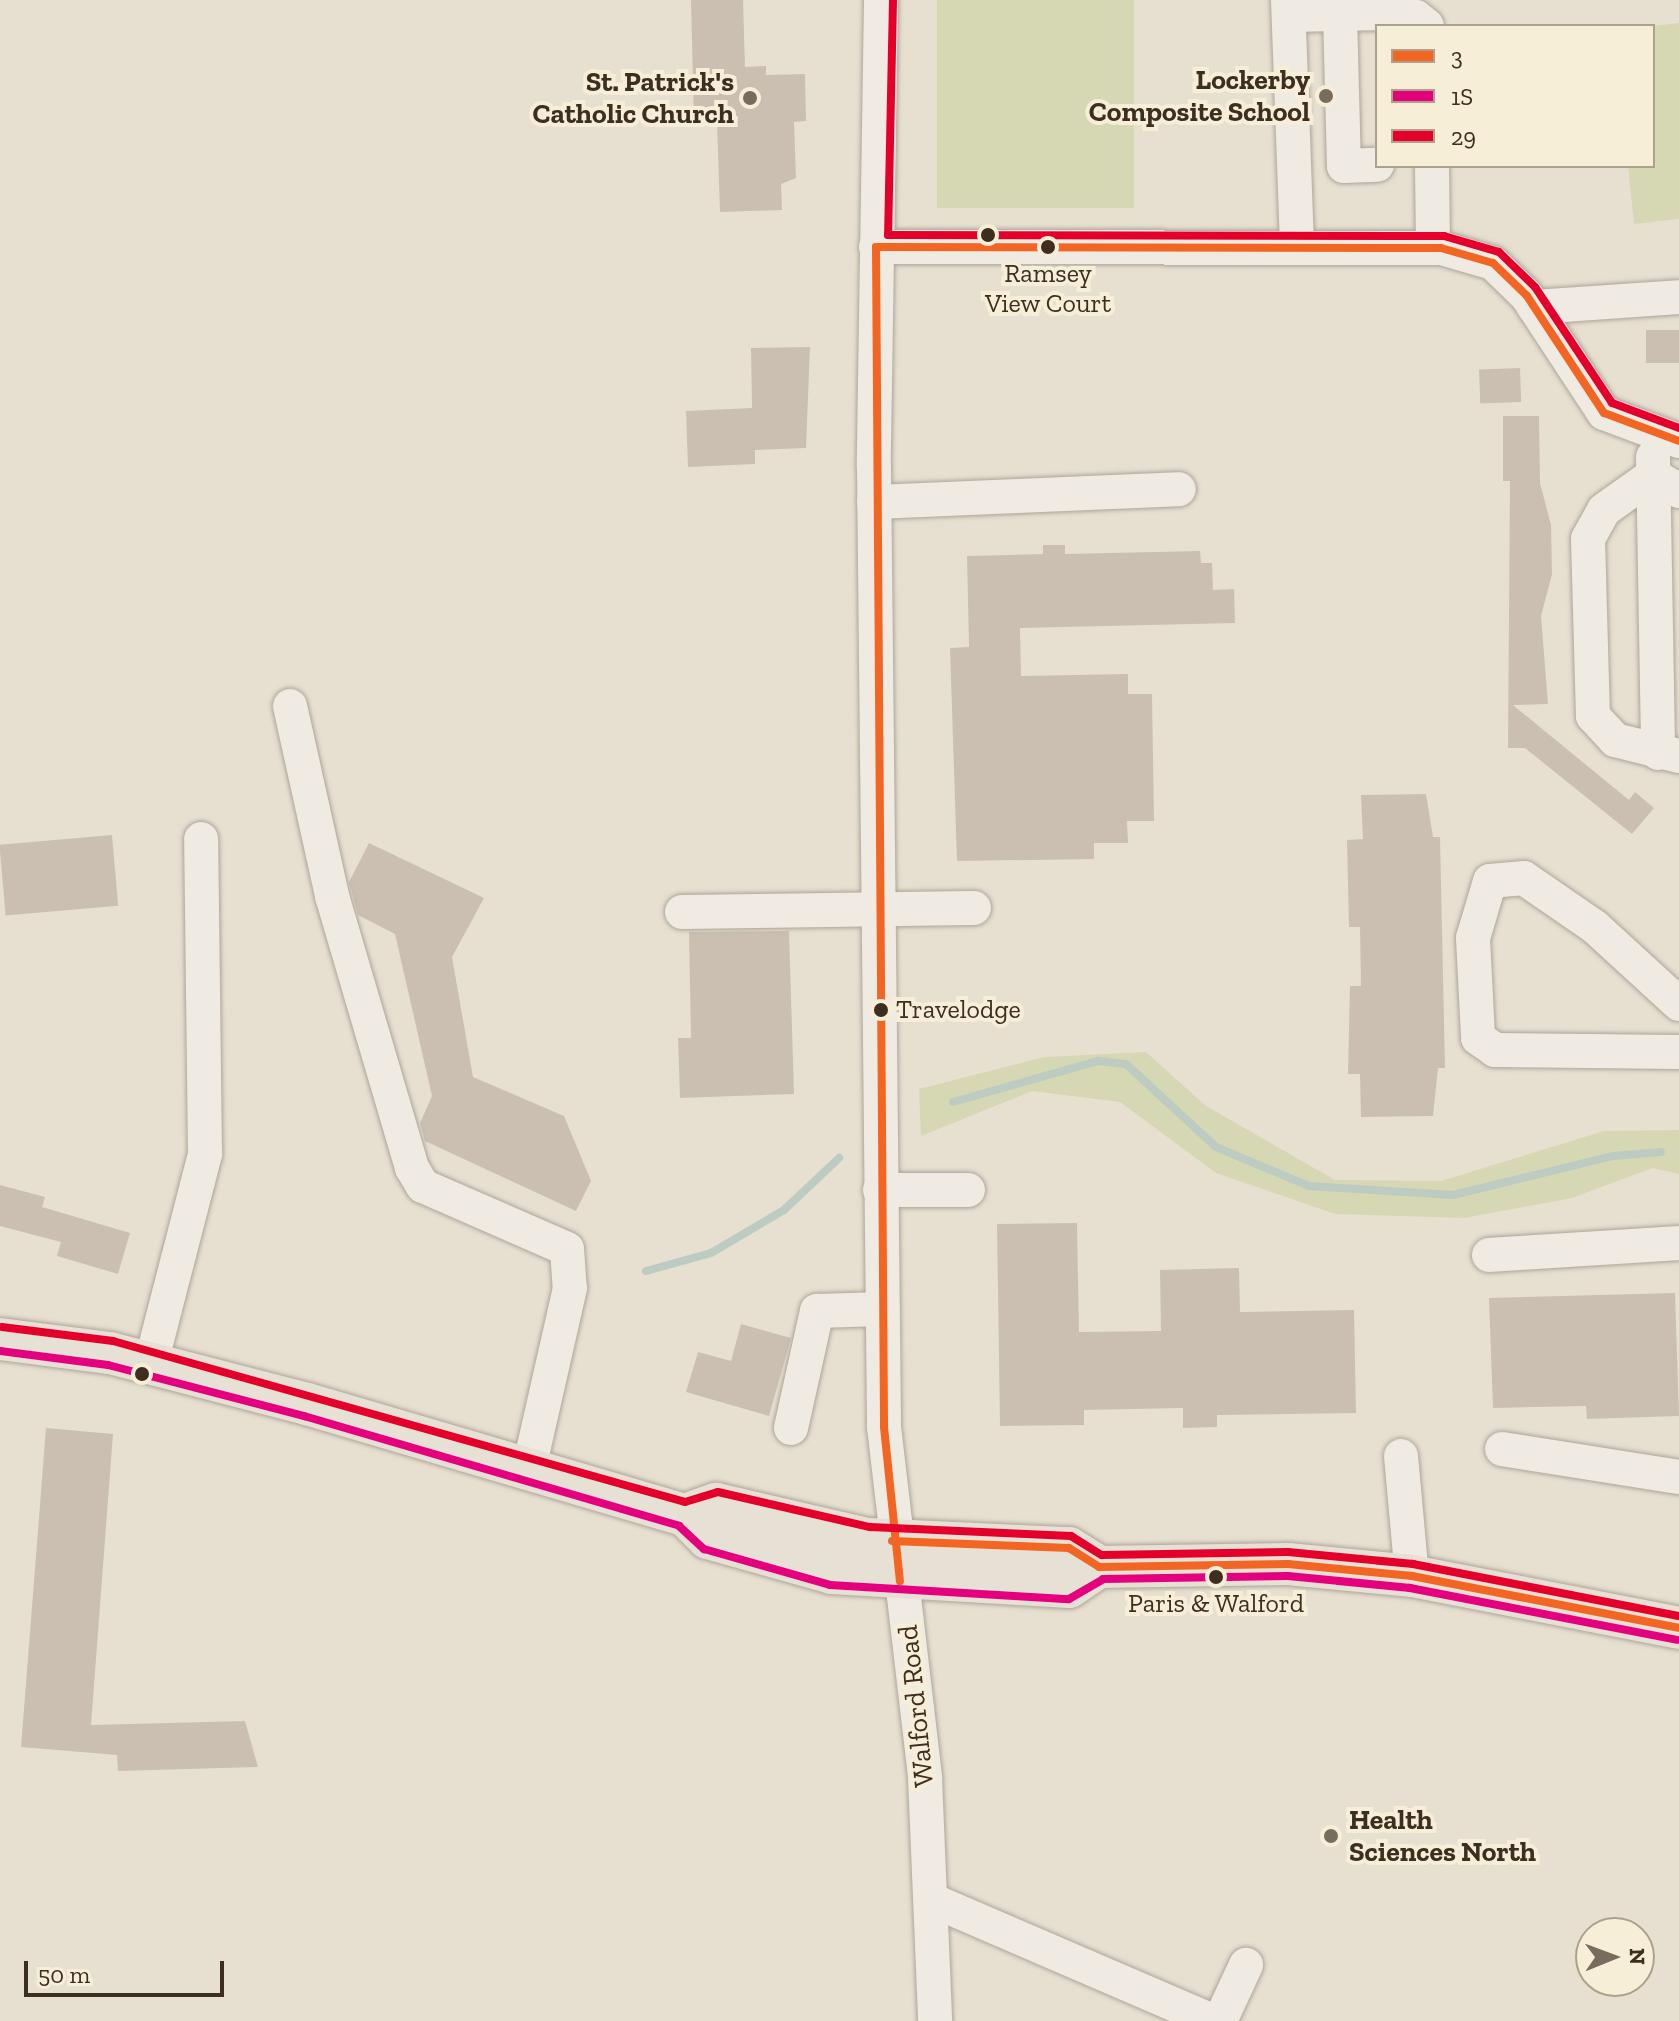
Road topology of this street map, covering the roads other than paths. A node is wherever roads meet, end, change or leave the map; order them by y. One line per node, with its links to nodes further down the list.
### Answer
1 (881, 0): 7 (street, Walford Road)
2 (1288, 8): 3 (street); 9 (street)
3 (1340, 14): 4 (street); 5 (street)
4 (1425, 24)
5 (1375, 165)
6 (1432, 168): 8 (street)
7 (876, 247): 9 (street); 15 (street, Walford Road)
8 (1433, 247): 9 (street); 11 (street)
9 (1297, 248)
10 (1679, 297): 11 (street)
11 (1534, 307): 12 (street)
12 (1666, 439): 13 (street)
13 (1666, 483): 17 (street); 17 (street)
14 (1179, 489): 15 (street)
15 (874, 502): 19 (street, Walford Road)
16 (290, 706): 34 (street)
17 (1669, 754)
18 (201, 839): 30 (street)
19 (875, 908): 20 (street); 21 (street); 24 (street, Walford Road)
20 (974, 908)
21 (682, 912)
22 (1679, 1004): 23 (street)
23 (1679, 1052)
24 (880, 1190): 25 (street); 28 (street, Walford Road)
25 (968, 1190)
26 (1679, 1243): 27 (street)
27 (1489, 1255)
28 (882, 1309): 31 (street); 36 (street, Walford Road)
29 (0, 1339): 30 (main road)
30 (151, 1363): 34 (main road)
31 (791, 1428)
32 (1502, 1449): 35 (street)
33 (1401, 1456): 37 (street)
34 (529, 1468): 36 (main road)
35 (1679, 1477)
36 (896, 1561): 37 (main road); 39 (street, Walford Road)
37 (1412, 1576): 38 (main road)
38 (1679, 1628)
39 (934, 1901): 41 (street, Walford Road); 42 (street)
40 (1246, 1965): 43 (street)
41 (935, 2021)
42 (1212, 2021)
43 (1220, 2021)

